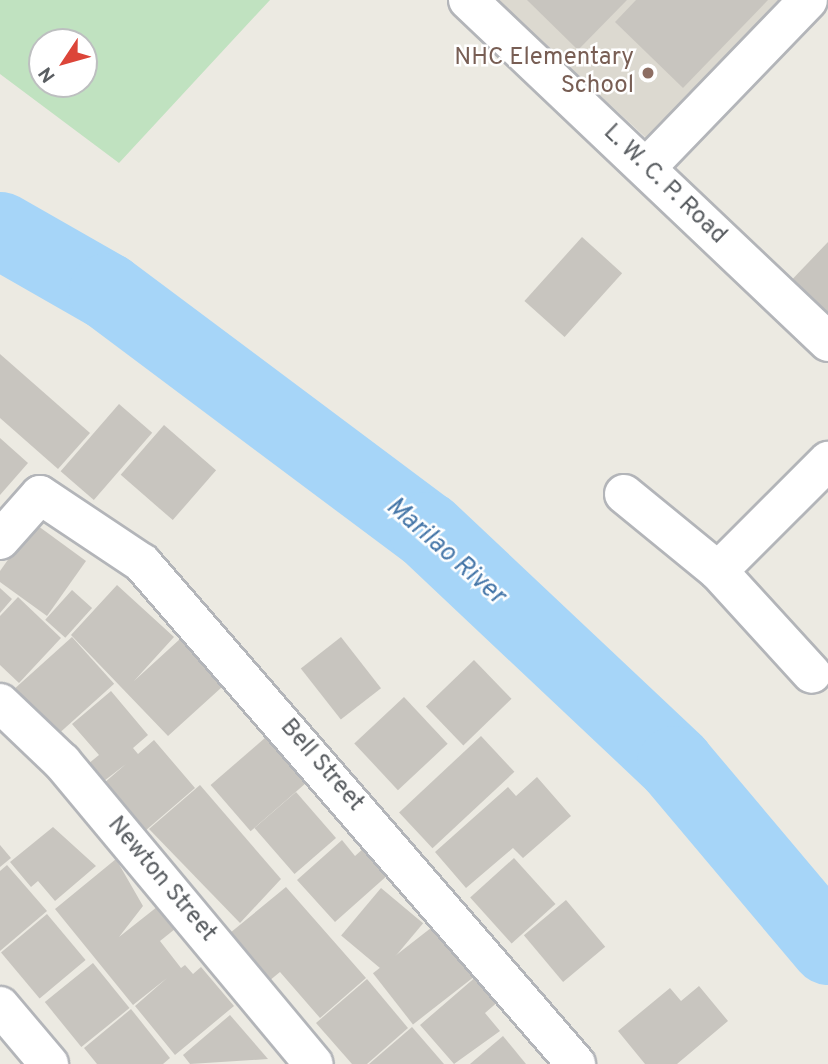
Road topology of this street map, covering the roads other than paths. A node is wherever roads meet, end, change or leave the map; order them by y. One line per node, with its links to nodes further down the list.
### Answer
1 (468, 0): 3 (street, L. W. C. P. Road)
2 (808, 0): 3 (street)
3 (646, 168): 4 (street, L. W. C. P. Road)
4 (828, 342)
5 (828, 461): 8 (street)
6 (624, 494): 8 (street)
7 (0, 540): 14 (street, Bell Street)
8 (718, 571): 9 (street)
9 (812, 674)
10 (0, 703): 13 (street, Newton Street)
11 (0, 1006): 12 (street)
12 (50, 1064)
13 (314, 1064)
14 (576, 1064)

